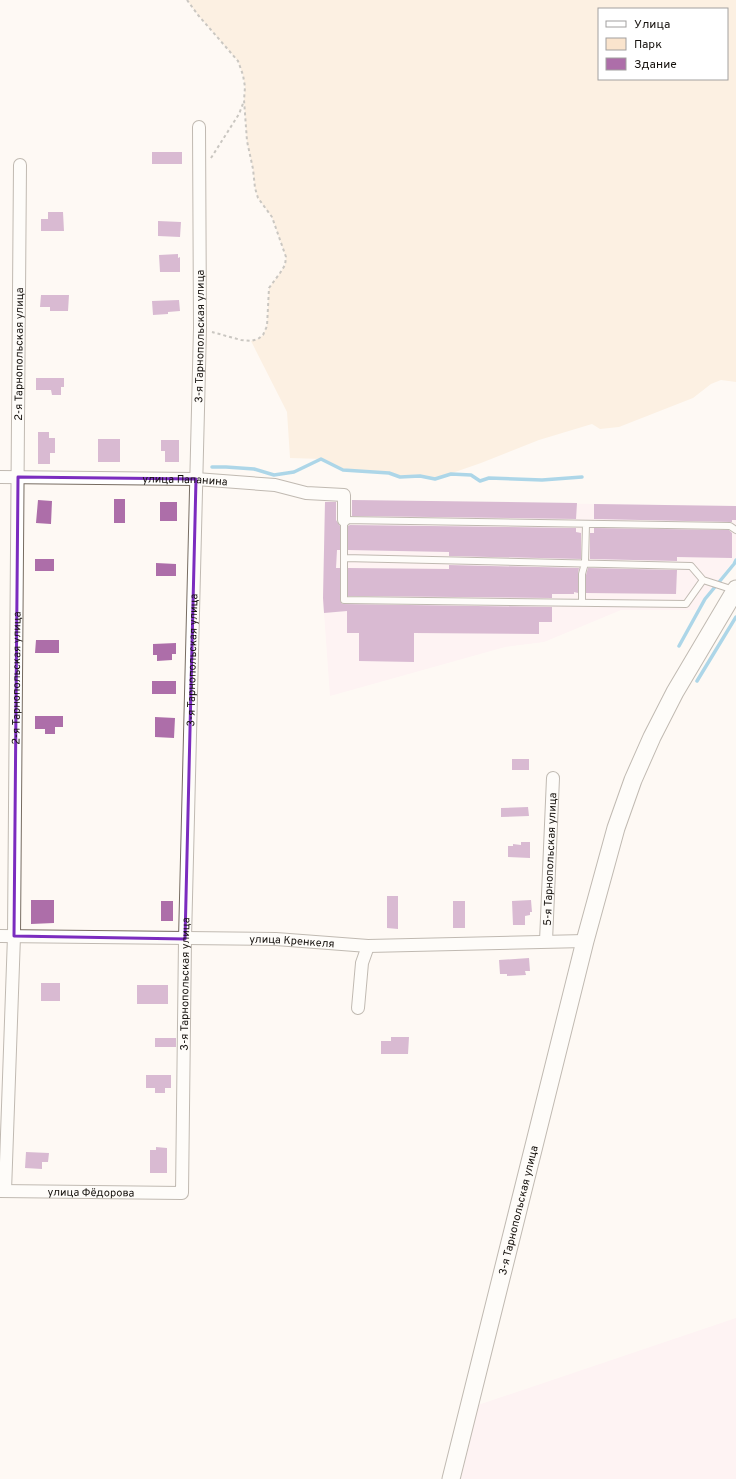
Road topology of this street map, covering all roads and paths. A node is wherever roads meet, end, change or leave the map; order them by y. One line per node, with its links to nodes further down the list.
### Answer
1 (188, 0): 2 (path)
2 (244, 100): 5 (path); 6 (path)
3 (199, 127): 5 (street, 3-я Тарнопольская улица)
4 (20, 165): 8 (street, 2-я Тарнопольская улица)
5 (200, 174): 6 (street, 3-я Тарнопольская улица)
6 (200, 328): 9 (street, 3-я Тарнопольская улица)
7 (0, 477): 8 (street, улица Папанина)
8 (18, 477): 9 (street, улица Папанина); 20 (street, 2-я Тарнопольская улица)
9 (196, 480): 10 (street, улица Папанина); 21 (street, 3-я Тарнопольская улица)
10 (344, 520): 11 (lane); 13 (lane)
11 (586, 524): 12 (lane); 14 (lane)
12 (736, 530)
13 (344, 558): 14 (lane); 17 (lane)
14 (585, 563): 15 (lane); 17 (lane)
15 (703, 580): 16 (lane); 17 (lane)
16 (735, 590): 23 (street, 3-я Тарнопольская улица)
17 (582, 603)
18 (553, 778): 22 (street, 5-я Тарнопольская улица)
19 (0, 936): 20 (street, улица Кренкеля)
20 (14, 936): 21 (street, улица Кренкеля); 26 (street, 2-я Тарнопольская улица)
21 (185, 938): 24 (street, улица Кренкеля); 27 (street, 3-я Тарнопольская улица)
22 (546, 941): 23 (street, улица Кренкеля); 24 (street, улица Кренкеля)
23 (584, 941): 28 (street, 3-я Тарнопольская улица)
24 (368, 946): 25 (street)
25 (358, 1008)
26 (2, 1191): 27 (street, улица Фёдорова)
27 (182, 1193)
28 (451, 1479)

